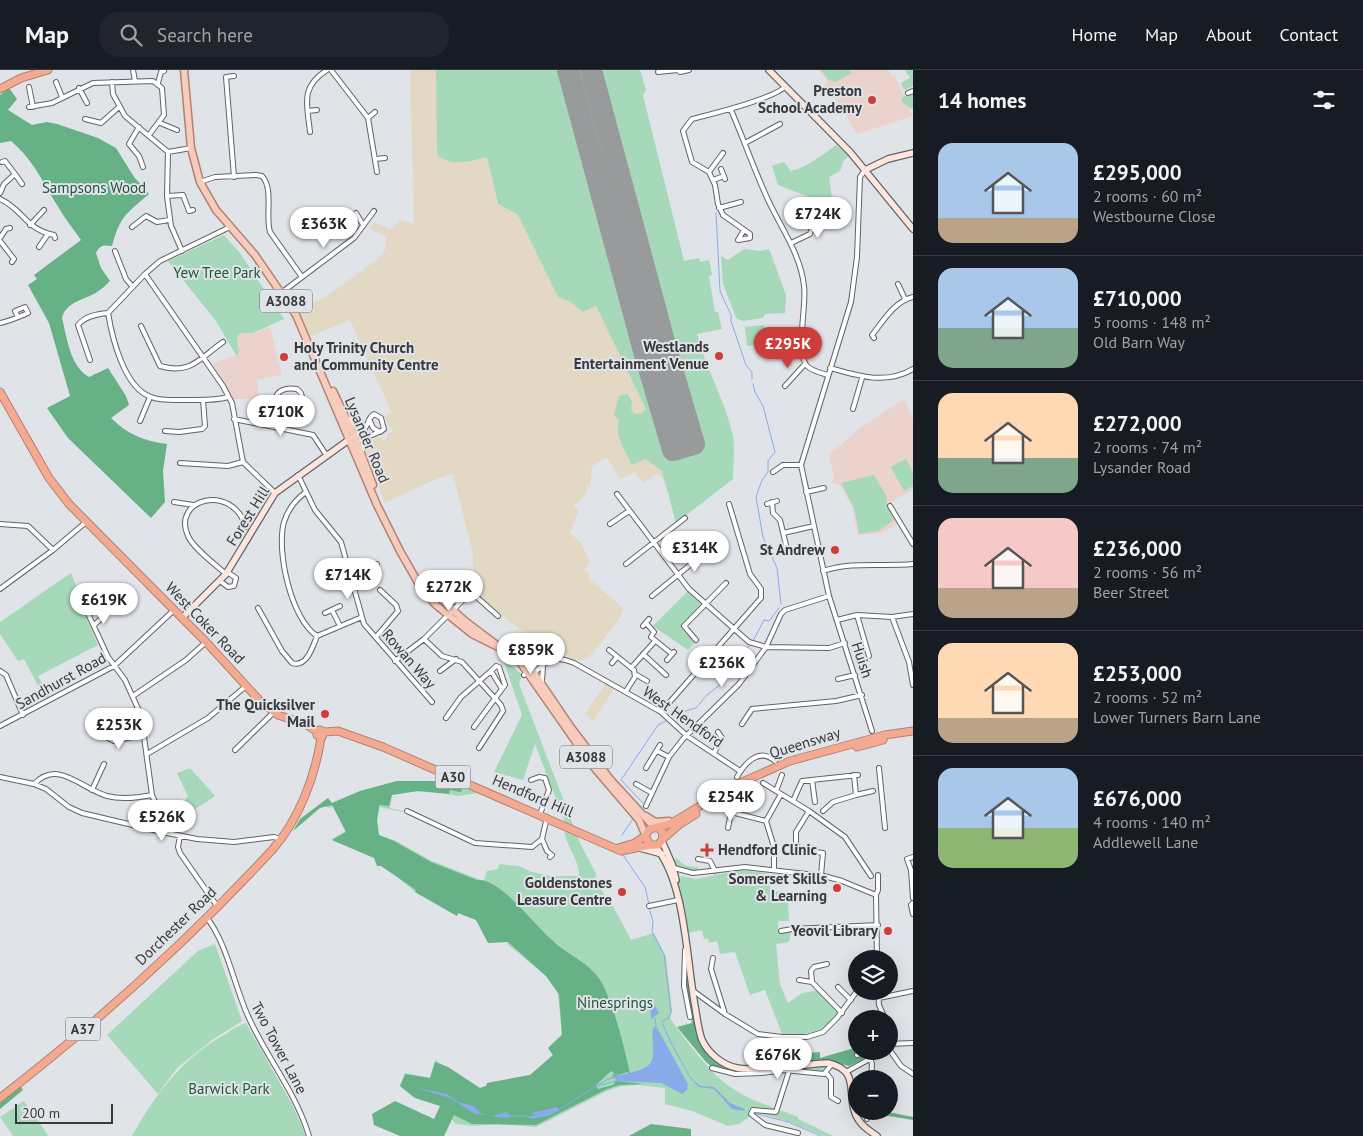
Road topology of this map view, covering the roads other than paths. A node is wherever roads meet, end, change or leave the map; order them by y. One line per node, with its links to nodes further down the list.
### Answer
1 (48, 70): 19 (highway)
2 (327, 70): 25 (street)
3 (330, 70): 27 (street)
4 (678, 70): 5 (street); 10 (street)
5 (689, 70)
6 (770, 70): 16 (street)
7 (131, 71): 12 (street)
8 (162, 71): 15 (street)
9 (183, 72): 40 (main road, Lysander Road / A3088)
10 (658, 72)
11 (234, 76): 53 (street)
12 (134, 81): 14 (street); 15 (street)
13 (56, 82): 20 (street)
14 (112, 82): 18 (street); 22 (street)
15 (158, 83): 30 (street)
16 (786, 86): 24 (street); 49 (street)
17 (29, 87): 20 (street)
18 (79, 88): 20 (street); 21 (street)
19 (0, 89)
20 (62, 97)
21 (84, 101)
22 (119, 107): 29 (street); 32 (street)
23 (317, 110): 25 (street)
24 (731, 110): 37 (street); 51 (street)
25 (308, 111): 35 (street)
26 (375, 112): 27 (street)
27 (368, 118): 46 (street)
28 (85, 119): 29 (street)
29 (101, 123): 33 (street)
30 (160, 123): 34 (street); 36 (street)
31 (780, 124): 37 (street)
32 (139, 127): 36 (street); 38 (street)
33 (101, 128)
34 (177, 130)
35 (310, 132)
36 (149, 135): 41 (street)
37 (745, 143): 80 (street)
38 (129, 144): 39 (street); 47 (street)
39 (125, 147)
40 (191, 148): 41 (street); 55 (main road, Lysander Road / A3088)
41 (168, 152): 58 (street)
42 (723, 153): 51 (street)
43 (913, 153): 49 (street)
44 (8, 157): 52 (street)
45 (385, 158): 46 (street)
46 (375, 159): 50 (street)
47 (143, 167)
48 (721, 169): 54 (street)
49 (865, 170): 76 (street); 101 (street)
50 (377, 172)
51 (709, 172): 54 (street)
52 (15, 174): 56 (street); 57 (street)
53 (234, 177): 55 (street); 86 (street)
54 (713, 180): 63 (street)
55 (200, 182): 74 (main road, Lysander Road / A3088)
56 (22, 184)
57 (0, 193)
58 (167, 196): 65 (street); 69 (street)
59 (733, 197): 62 (street)
60 (0, 199): 70 (street)
61 (741, 202): 62 (street)
62 (735, 204): 63 (street)
63 (719, 208): 75 (street)
64 (44, 210): 70 (street)
65 (189, 211)
66 (374, 211): 71 (street)
67 (356, 213): 71 (street)
68 (816, 214): 80 (street)
69 (168, 220): 73 (street); 82 (street)
70 (30, 225): 77 (street)
71 (363, 225): 86 (street)
72 (8, 227): 79 (street)
73 (132, 227)
74 (230, 227): 82 (street); 89 (main road, Lysander Road / A3088)
75 (744, 230)
76 (913, 230)
77 (48, 234): 78 (street); 81 (street)
78 (55, 235)
79 (0, 240): 84 (street)
80 (791, 243): 100 (street)
81 (43, 246)
82 (182, 250): 85 (street)
83 (115, 251): 88 (street)
84 (14, 260)
85 (145, 274): 88 (street); 98 (street)
86 (302, 277): 89 (street)
87 (898, 284): 91 (street)
88 (132, 286): 92 (street)
89 (281, 293): 105 (main road, Lysander Road / A3088)
90 (913, 297): 91 (street)
91 (905, 300): 96 (street)
92 (108, 313): 99 (street); 109 (street)
93 (18, 317): 94 (street)
94 (0, 323)
95 (141, 326): 98 (street)
96 (872, 335)
97 (223, 342): 98 (street)
98 (203, 358): 108 (street)
99 (90, 360)
100 (805, 364): 103 (street); 106 (street)
101 (830, 368): 103 (street); 104 (street)
102 (913, 369): 104 (street)
103 (828, 375): 128 (street)
104 (862, 378): 114 (street)
105 (327, 385): 111 (main road, Lysander Road / A3088); 123 (main road, Lysander Road / A3088)
106 (785, 386)
107 (0, 392): 113 (highway, West Coker Road / A30)
108 (228, 396): 110 (street); 115 (street)
109 (150, 397): 110 (street); 116 (street)
110 (203, 400): 120 (street)
111 (338, 401): 119 (street); 123 (main road, Lysander Road / A3088)
112 (302, 402): 118 (street)
113 (3, 406): 144 (highway, West Coker Road / A30)
114 (853, 409)
115 (234, 419): 118 (street); 126 (street)
116 (140, 421)
117 (370, 421): 119 (street); 121 (street); 121 (street)
118 (272, 426): 125 (street)
119 (366, 429): 123 (street)
120 (166, 431)
121 (380, 432): 122 (street)
122 (370, 436): 123 (street); 124 (street)
123 (351, 441): 124 (main road, Lysander Road / A3088); 125 (street, Forest Hill); 141 (main road, Lysander Road / A3088)
124 (362, 455): 141 (main road, Lysander Road / A3088)
125 (326, 456): 130 (street, Forest Hill)
126 (243, 462): 127 (street); 134 (street)
127 (180, 463)
128 (801, 465): 129 (street); 133 (street, Huish)
129 (773, 472)
130 (298, 475): 132 (street, Rowan Way); 134 (street, Forest Hill)
131 (824, 488): 133 (street)
132 (306, 492): 161 (street, Rowan Way); 191 (street)
133 (806, 492): 147 (street, Huish)
134 (275, 493): 160 (street, Forest Hill)
135 (617, 494): 142 (street)
136 (174, 502): 139 (street)
137 (729, 504): 190 (street)
138 (767, 504): 149 (street)
139 (193, 505): 148 (street); 160 (street)
140 (890, 506): 151 (street)
141 (380, 508): 158 (main road, Lysander Road / A3088)
142 (629, 511): 146 (street); 150 (street)
143 (686, 518): 150 (street)
144 (86, 522): 153 (street); 175 (highway, West Coker Road / A30)
145 (0, 524): 153 (street)
146 (610, 524)
147 (814, 526): 149 (street); 159 (street, Huish)
148 (246, 527)
149 (783, 533): 152 (street)
150 (653, 543): 156 (street); 162 (street)
151 (913, 544)
152 (786, 546)
153 (54, 550): 165 (street)
154 (701, 556): 162 (street)
155 (377, 564): 161 (street)
156 (626, 564)
157 (913, 564): 159 (street)
158 (410, 569): 170 (main road, Lysander Road / A3088); 178 (main road, Lysander Road / A3088)
159 (823, 571): 169 (street, Huish)
160 (227, 573): 163 (street, Forest Hill); 163 (street)
161 (350, 573): 183 (street, Rowan Way)
162 (678, 575): 168 (street); 172 (street)
163 (220, 581): 185 (street, Forest Hill)
164 (726, 584): 172 (street)
165 (0, 589)
166 (380, 590): 192 (street)
167 (79, 594): 188 (street)
168 (652, 596)
169 (829, 596): 186 (street, Huish); 198 (street)
170 (439, 598): 171 (street); 178 (main road, Lysander Road / A3088)
171 (461, 601): 178 (street); 182 (street)
172 (705, 604): 190 (street); 194 (street)
173 (340, 606): 176 (street)
174 (258, 608): 191 (street)
175 (174, 610): 185 (highway, West Coker Road / A30); 208 (street, Sandhurst Road)
176 (332, 610): 179 (street); 189 (street)
177 (110, 611): 188 (street)
178 (450, 612): 193 (street); 214 (main road, Lysander Road / A3088)
179 (326, 613)
180 (913, 614): 184 (street)
181 (857, 615): 184 (street); 186 (street); 200 (street)
182 (498, 616)
183 (362, 617): 189 (street); 192 (street, Rowan Way)
184 (892, 617): 205 (street)
185 (182, 618): 196 (highway, West Coker Road / A30)
186 (837, 620): 197 (street, Huish)
187 (646, 623): 195 (street)
188 (94, 625): 208 (street)
189 (340, 626): 191 (street)
190 (734, 629): 198 (street); 231 (street)
191 (317, 636)
192 (376, 637): 204 (street, Rowan Way)
193 (424, 639): 203 (street); 204 (street)
194 (696, 640)
195 (655, 641): 201 (street); 210 (street)
196 (206, 642): 222 (highway, West Coker Road / A30); 227 (street)
197 (845, 643): 198 (street); 217 (street, Huish)
198 (766, 647): 243 (street)
199 (609, 650): 202 (street)
200 (873, 651)
201 (643, 654): 209 (street); 210 (street)
202 (617, 657): 206 (street); 209 (street)
203 (456, 659): 211 (street); 219 (street)
204 (395, 661): 229 (street, Rowan Way)
205 (911, 661): 221 (street)
206 (612, 663)
207 (544, 664): 214 (street); 214 (street); 223 (street); 225 (street, West Hendford)
208 (114, 666): 227 (street); 232 (street, Sandhurst Road)
209 (632, 668): 215 (street)
210 (661, 669): 216 (street)
211 (440, 670)
212 (0, 671): 232 (street)
213 (491, 671): 219 (street); 224 (street); 224 (street)
214 (528, 671): 223 (main road, A3088); 288 (main road, A3088)
215 (635, 674): 220 (street); 225 (street)
216 (666, 675)
217 (855, 675): 218 (street); 226 (street, Huish)
218 (838, 679)
219 (479, 680): 228 (street); 233 (street)
220 (646, 681)
221 (913, 685)
222 (246, 686): 230 (highway, West Coker Road / A30); 250 (street)
223 (543, 686): 280 (main road, A3088)
224 (502, 689): 228 (street)
225 (626, 691): 231 (street, West Hendford)
226 (862, 695): 234 (street); 237 (street, Huish)
227 (133, 696): 241 (street)
228 (495, 700): 236 (street); 246 (street)
229 (432, 702)
230 (274, 712): 242 (highway, West Coker Road / A30); 247 (street)
231 (660, 712): 243 (street, West Hendford)
232 (23, 715): 235 (street, Sandhurst Road)
233 (446, 718)
234 (742, 724)
235 (0, 726)
236 (474, 727)
237 (872, 731)
238 (913, 731): 282 (highway, Queensway)
239 (98, 732): 241 (street)
240 (718, 732): 249 (street)
241 (145, 734): 250 (street)
242 (321, 734): 281 (highway, Hendford Hill / A30); 290 (highway, Dorchester Road / A37)
243 (687, 736): 249 (street, West Hendford); 251 (street)
244 (913, 736): 292 (highway, Queensway)
245 (660, 745): 248 (street)
246 (479, 748)
247 (235, 750)
248 (658, 751): 251 (street); 254 (street)
249 (714, 753): 256 (street, West Hendford)
250 (147, 754): 270 (street)
251 (669, 757): 268 (street)
252 (775, 761): 256 (street)
253 (104, 764): 265 (street)
254 (646, 768)
255 (879, 768): 286 (street)
256 (740, 771): 259 (street)
257 (782, 775): 266 (street)
258 (0, 777): 264 (street)
259 (737, 777)
260 (638, 779): 268 (street)
261 (531, 780): 281 (street)
262 (812, 780): 271 (street); 273 (street); 274 (street)
263 (763, 783): 266 (street)
264 (34, 784): 265 (street); 287 (street)
265 (92, 790): 270 (street)
266 (776, 791): 269 (street)
267 (873, 791): 271 (street)
268 (652, 793): 275 (street)
269 (781, 794): 273 (street); 283 (street)
270 (152, 795): 287 (street)
271 (856, 795): 278 (street)
272 (734, 797): 279 (street)
273 (793, 800): 277 (street)
274 (815, 802)
275 (646, 806)
276 (407, 811): 291 (street)
277 (809, 811): 305 (street); 306 (street)
278 (823, 811)
279 (731, 812): 283 (street); 285 (street)
280 (642, 814): 282 (main road); 284 (main road, A3088)
281 (544, 816): 291 (street); 294 (highway, Hendford Hill / A30)
282 (678, 819): 284 (highway, Queensway)
283 (766, 821): 300 (street)
284 (656, 828): 288 (highway, Queensway); 292 (highway)
285 (728, 828)
286 (885, 828)
287 (162, 832): 289 (street)
288 (645, 835): 293 (highway); 294 (highway)
289 (180, 836): 290 (street); 311 (street)
290 (281, 839): 311 (highway, Dorchester Road / A37)
291 (542, 839): 297 (street)
292 (662, 840): 293 (highway, Queensway); 302 (street)
293 (653, 845): 295 (highway, Hendford Hill / A30); 296 (street)
294 (618, 848): 295 (highway, Hendford Hill / A30)
295 (640, 848): 296 (street)
296 (662, 854): 302 (street)
297 (550, 857)
298 (913, 857): 308 (street)
299 (698, 859): 301 (street)
300 (774, 870): 301 (street); 305 (street)
301 (715, 871): 303 (street)
302 (673, 872): 303 (street); 303 (street); 309 (street)
303 (685, 872)
304 (878, 875): 307 (street)
305 (821, 876): 307 (street)
306 (871, 876)
307 (876, 896): 315 (street)
308 (913, 898)
309 (678, 900): 312 (street); 317 (street)
310 (913, 903): 313 (street)
311 (217, 906): 314 (highway, Dorchester Road / A37)
312 (649, 906)
313 (913, 914)
314 (206, 917): 345 (highway, Dorchester Road / A37); 348 (street, Two Tower Lane)
315 (878, 925): 316 (street); 318 (street)
316 (781, 931)
317 (688, 946): 324 (street); 331 (street)
318 (877, 950)
319 (713, 958): 330 (street)
320 (827, 964): 322 (street)
321 (800, 982): 322 (street)
322 (812, 982): 329 (street)
323 (838, 986): 327 (street)
324 (692, 990): 330 (street); 337 (street)
325 (913, 991): 326 (street)
326 (898, 994)
327 (848, 997)
328 (851, 1000): 329 (street)
329 (842, 1013): 330 (street)
330 (725, 1014)
331 (690, 1017)
332 (913, 1036): 333 (street)
333 (913, 1043): 334 (street)
334 (898, 1045)
335 (867, 1060): 340 (street)
336 (897, 1060): 342 (street)
337 (832, 1064): 340 (street); 341 (street)
338 (712, 1068): 339 (street)
339 (789, 1070): 341 (street); 347 (street)
340 (846, 1072): 349 (street)
341 (827, 1074): 344 (street)
342 (913, 1074)
343 (824, 1094): 344 (street)
344 (831, 1097): 346 (street)
345 (0, 1098)
346 (838, 1101)
347 (798, 1133)
348 (309, 1136)
349 (877, 1136)

